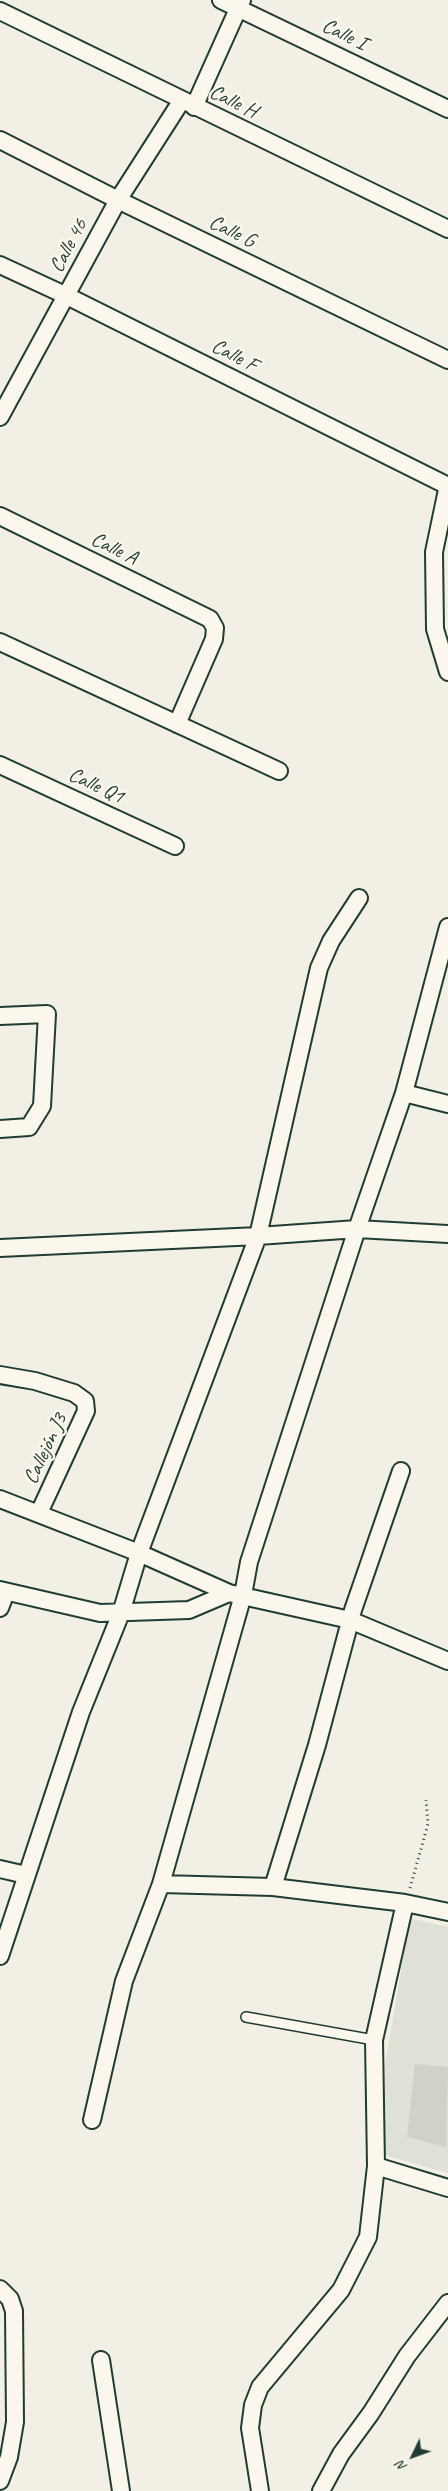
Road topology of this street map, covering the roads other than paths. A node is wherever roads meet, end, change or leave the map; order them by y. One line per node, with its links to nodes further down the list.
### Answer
1 (220, 0): 2 (street, Calle I)
2 (240, 4): 4 (street, Calle 46); 5 (street, Calle I)
3 (0, 11): 4 (street, Calle H)
4 (188, 103): 7 (street, Calle 46); 8 (street, Calle H)
5 (448, 109)
6 (0, 140): 7 (street, Calle G)
7 (118, 200): 10 (street, Calle 46); 11 (street, Calle G)
8 (448, 229)
9 (0, 266): 10 (street, Calle F)
10 (67, 296): 12 (street, Calle 46); 14 (street, Calle F)
11 (448, 360)
12 (5, 392): 13 (street, Calle 46)
13 (0, 417)
14 (448, 485): 17 (street)
15 (0, 516): 18 (street, Calle A)
16 (0, 642): 18 (street)
17 (448, 672)
18 (177, 724): 20 (street)
19 (0, 765): 21 (street, Calle Q1)
20 (279, 771)
21 (175, 846)
22 (359, 898): 30 (street)
23 (448, 927): 25 (street)
24 (0, 1016): 27 (street)
25 (404, 1093): 26 (street); 28 (street)
26 (448, 1104)
27 (0, 1129)
28 (357, 1229): 29 (street); 30 (street); 38 (street)
29 (448, 1234)
30 (258, 1236): 31 (street); 36 (street)
31 (0, 1248)
32 (0, 1375): 35 (street, Callejón J3)
33 (401, 1471): 41 (street)
34 (0, 1499): 35 (street)
35 (39, 1513): 36 (street)
36 (139, 1553): 38 (street); 40 (street)
37 (3, 1591): 39 (street); 40 (street)
38 (236, 1594): 40 (street); 41 (street); 45 (street)
39 (0, 1608)
40 (121, 1613): 44 (street)
41 (350, 1620): 42 (street); 46 (street)
42 (448, 1661)
43 (0, 1869): 44 (street)
44 (26, 1875): 49 (street)
45 (161, 1884): 46 (street); 52 (street)
46 (273, 1887): 47 (street)
47 (405, 1903): 48 (street); 51 (street)
48 (448, 1912)
49 (0, 1956)
50 (246, 2017): 51 (lane)
51 (374, 2040): 53 (street)
52 (92, 2120)
53 (376, 2166): 54 (street); 60 (street)
54 (448, 2188)
55 (0, 2289): 58 (street)
56 (448, 2303): 61 (street)
57 (101, 2360): 59 (street)
58 (0, 2481)
59 (121, 2491)
60 (260, 2491)
61 (320, 2491)

